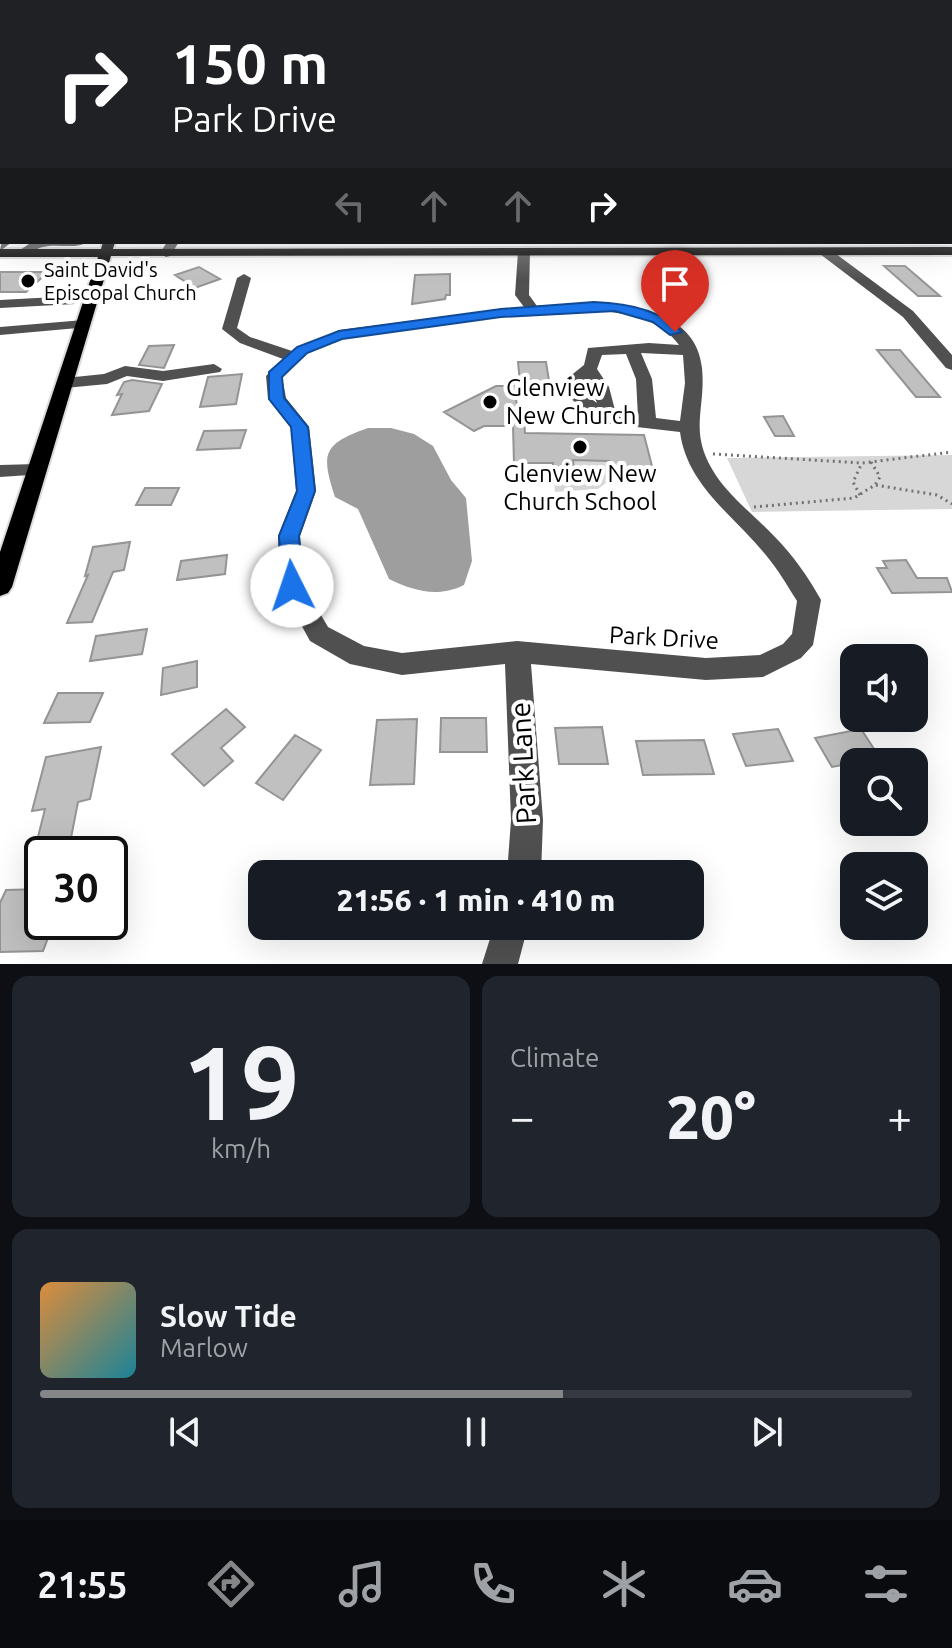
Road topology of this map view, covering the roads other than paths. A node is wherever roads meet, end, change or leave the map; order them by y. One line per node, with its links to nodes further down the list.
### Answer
1 (35, 244): 10 (street)
2 (77, 244): 11 (street)
3 (109, 245): 5 (main road); 11 (main road); 13 (main road)
4 (331, 247): 5 (main road); 8 (main road)
5 (170, 248)
6 (832, 248): 7 (main road); 8 (main road); 22 (street)
7 (952, 251)
8 (524, 252): 16 (street)
9 (0, 253): 10 (main road)
10 (24, 253): 11 (main road)
11 (66, 253)
12 (244, 278): 21 (street)
13 (93, 295): 15 (street); 17 (main road)
14 (0, 304): 15 (street)
15 (26, 304): 18 (street)
16 (533, 310): 20 (street); 21 (street)
17 (84, 324): 18 (street); 25 (main road)
18 (0, 330)
19 (632, 349): 20 (street); 24 (street); 27 (street)
20 (691, 351): 28 (street, Park Drive)
21 (293, 357): 32 (street, Park Drive)
22 (952, 365)
23 (214, 369): 25 (street)
24 (590, 371): 26 (street); 26 (street)
25 (65, 383): 29 (main road)
26 (608, 419): 27 (street)
27 (648, 424): 28 (street)
28 (688, 427): 32 (street, Park Drive)
29 (37, 470): 30 (street); 31 (main road)
30 (0, 471)
31 (0, 587)
32 (517, 652): 33 (street, Park Lane)
33 (525, 860)
34 (507, 940): 35 (street)
35 (500, 964)

